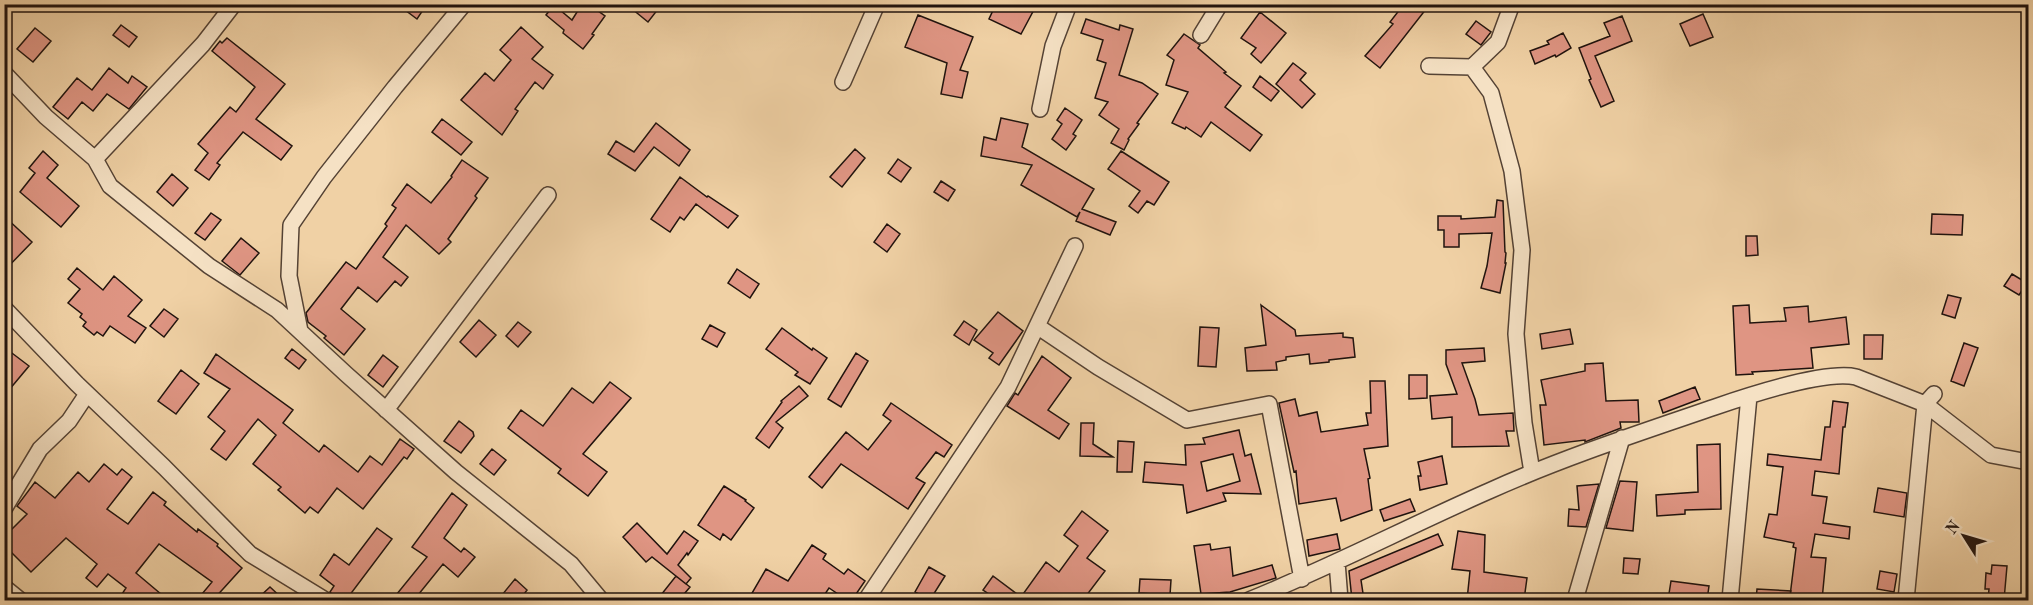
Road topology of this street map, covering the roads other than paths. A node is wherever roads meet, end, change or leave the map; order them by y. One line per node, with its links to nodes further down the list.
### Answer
1 (234, 4): 13 (street)
2 (464, 4): 18 (street)
3 (877, 4): 11 (street)
4 (1069, 4): 12 (street)
5 (1220, 4): 7 (street)
6 (1512, 4): 9 (street)
7 (1201, 35)
8 (1429, 66): 9 (street)
9 (1472, 67): 25 (street)
10 (4, 73): 13 (street)
11 (843, 82)
12 (1040, 109)
13 (95, 159): 18 (street)
14 (548, 195): 22 (street)
15 (1075, 246): 17 (street)
16 (4, 308): 19 (street)
17 (1037, 326): 28 (street); 33 (street)
18 (300, 331): 22 (street)
19 (87, 394): 26 (street); 31 (street)
20 (1749, 396): 21 (street); 23 (street); 37 (street)
21 (1930, 399): 24 (street); 38 (street)
22 (386, 410): 32 (street)
23 (1622, 438): 25 (street); 36 (street)
24 (2028, 462)
25 (1532, 472): 27 (street)
26 (4, 509)
27 (1337, 562): 28 (street); 35 (street)
28 (1302, 579): 34 (street)
29 (4, 587): 30 (street)
30 (20, 600)
31 (325, 600)
32 (601, 600)
33 (866, 600)
34 (1249, 600)
35 (1340, 600)
36 (1575, 600)
37 (1730, 600)
38 (1906, 600)

